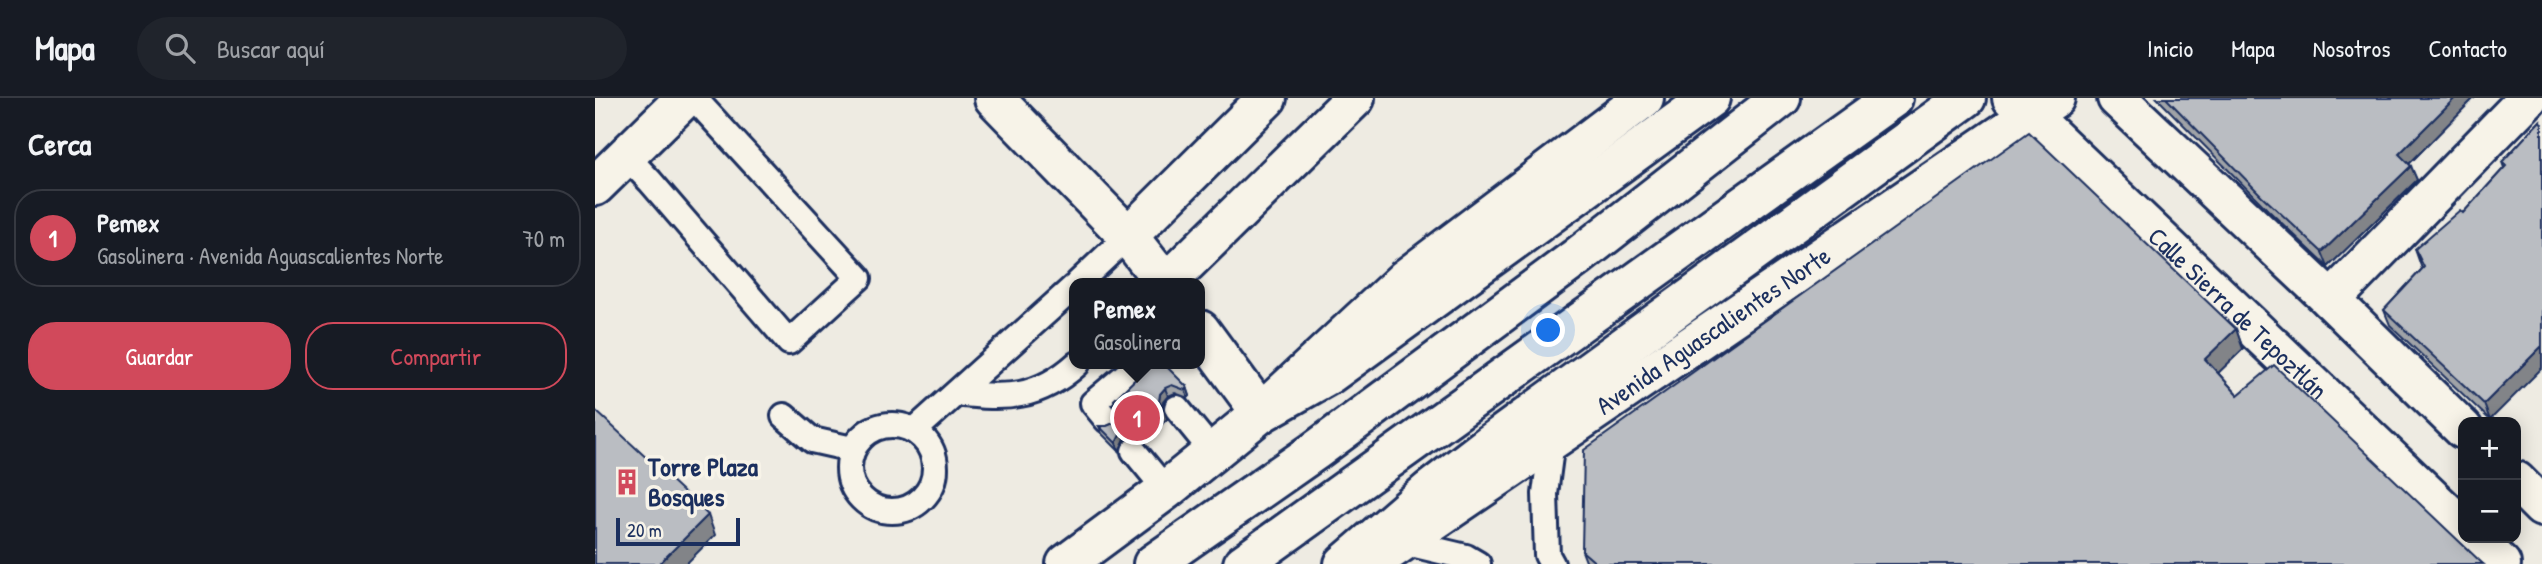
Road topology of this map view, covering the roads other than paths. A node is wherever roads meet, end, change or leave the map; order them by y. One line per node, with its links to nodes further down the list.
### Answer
1 (685, 98): 14 (street)
2 (694, 98): 14 (lane)
3 (994, 98): 16 (street)
4 (1267, 98): 16 (street)
5 (1355, 98): 19 (street)
6 (1644, 98): 27 (street)
7 (1710, 98): 27 (street)
8 (1781, 98): 43 (street)
9 (1893, 98): 44 (street)
10 (1966, 98): 45 (street)
11 (2117, 98): 21 (street)
12 (2528, 98): 21 (street)
13 (2033, 104): 32 (street, Avenida Aguascalientes Norte); 39 (street, Calle Sierra de Tepoztlán)
14 (626, 156): 15 (street)
15 (595, 187)
16 (1128, 236): 17 (lane); 18 (street)
17 (1083, 278)
18 (1162, 278)
19 (1171, 278)
20 (1069, 291): 25 (lane)
21 (2331, 300): 30 (street)
22 (1205, 337): 27 (street)
23 (1071, 369): 25 (lane)
24 (1142, 369): 29 (lane)
25 (956, 393): 31 (lane)
26 (1177, 408): 35 (lane)
27 (1261, 413): 35 (street)
28 (784, 416): 33 (lane)
29 (1107, 419)
30 (2458, 424)
31 (915, 430): 33 (lane); 33 (lane)
32 (1552, 441): 40 (street, Avenida Aguascalientes Norte); 48 (lane)
33 (852, 449)
34 (1133, 451): 37 (lane)
35 (1212, 451): 37 (street)
36 (2521, 486): 38 (street)
37 (1166, 490): 42 (street)
38 (2542, 507)
39 (2458, 523)
40 (1403, 542): 46 (street, Avenida Aguascalientes Norte); 47 (lane)
41 (2478, 543): 49 (street)
42 (1066, 564)
43 (1153, 564)
44 (1243, 564)
45 (1344, 564)
46 (1370, 564)
47 (1478, 564)
48 (1552, 564)
49 (2501, 564)

